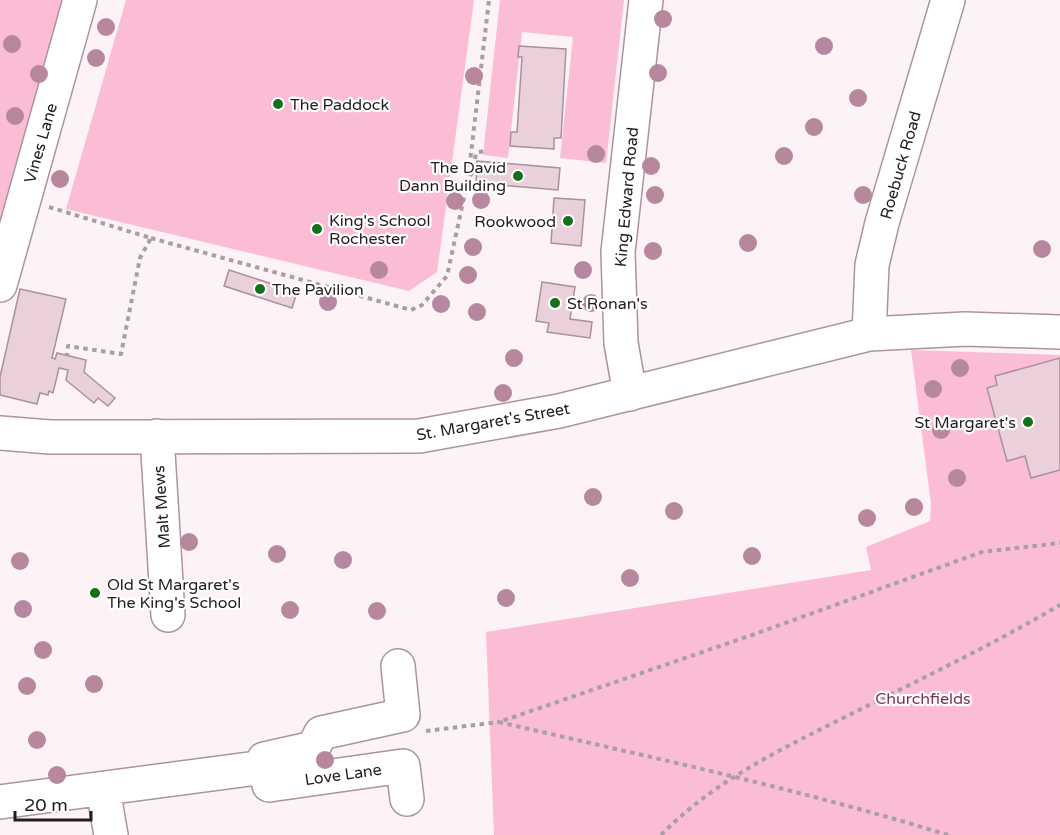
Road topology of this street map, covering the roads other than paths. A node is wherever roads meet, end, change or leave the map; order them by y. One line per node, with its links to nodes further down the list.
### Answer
1 (80, 0): 4 (street, Vines Lane)
2 (646, 0): 7 (street, King Edward Road)
3 (948, 0): 6 (street, Roebuck Road)
4 (0, 285)
5 (1060, 332): 6 (street, St. Margaret's Street)
6 (869, 334): 7 (street, St. Margaret's Street)
7 (630, 394): 9 (street, St. Margaret's Street)
8 (0, 433): 9 (street, St. Margaret's Street)
9 (157, 436): 10 (street, Malt Mews)
10 (168, 615)
11 (398, 666): 12 (street, Love Lane)
12 (264, 767): 13 (street, Love Lane); 14 (street, Love Lane)
13 (103, 789): 15 (street, Love Lane); 16 (street)
14 (406, 799)
15 (0, 802)
16 (111, 835)

